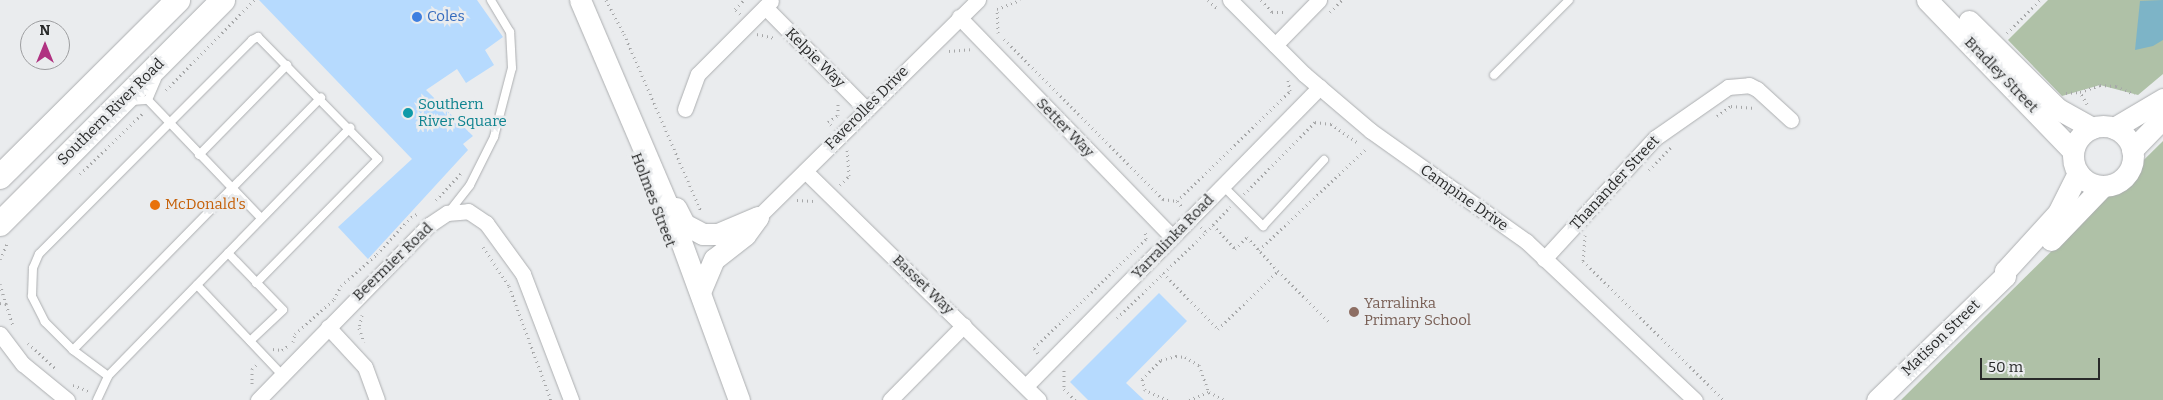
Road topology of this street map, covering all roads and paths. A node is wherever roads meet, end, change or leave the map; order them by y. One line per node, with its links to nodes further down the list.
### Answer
1 (178, 0): 63 (main road)
2 (223, 0): 27 (main road, Southern River Road)
3 (254, 0): 38 (path)
4 (491, 0): 74 (lane)
5 (580, 0): 23 (street, Holmes Street)
6 (606, 0): 83 (path)
7 (744, 0): 20 (path)
8 (978, 0): 19 (street, Faverolles Drive)
9 (1020, 0): 21 (path)
10 (1208, 0): 18 (path)
11 (1230, 0): 26 (street, Campine Drive)
12 (1319, 0): 26 (street)
13 (1568, 0): 31 (lane)
14 (1927, 0): 54 (street, Bradley Street)
15 (1948, 0): 46 (street, Bradley Street)
16 (2040, 0): 22 (path)
17 (768, 4): 20 (street); 40 (street, Kelpie Way)
18 (1222, 13)
19 (959, 17): 25 (street, Setter Way); 40 (street, Faverolles Drive)
20 (748, 24): 24 (path); 41 (street)
21 (996, 31): 25 (path); 68 (path)
22 (2004, 36)
23 (595, 38): 34 (street, Holmes Street); 112 (street, Holmes Street)
24 (780, 38)
25 (983, 42): 28 (path); 75 (street, Setter Way)
26 (1275, 45): 32 (street, Campine Drive)
27 (174, 50): 38 (lane); 39 (main road, Southern River Road)
28 (941, 57)
29 (287, 65): 36 (lane); 47 (lane); 56 (lane)
30 (1282, 74): 71 (path)
31 (1494, 75)
32 (1320, 87): 64 (street, Yarralinka Road); 89 (street, Campine Drive)
33 (2142, 93): 46 (path)
34 (622, 94): 83 (street); 96 (street, Holmes Street)
35 (837, 96): 50 (path)
36 (321, 98): 48 (lane); 66 (lane)
37 (2163, 99): 49 (street)
38 (150, 102): 39 (lane); 47 (lane); 62 (path)
39 (115, 108): 81 (main road, Southern River Road)
40 (865, 108): 50 (street, Faverolles Drive)
41 (685, 109)
42 (1763, 114): 43 (path)
43 (1715, 117)
44 (2163, 118): 53 (street)
45 (1791, 120): 89 (street, Thanander Street)
46 (2084, 123): 49 (street); 54 (street)
47 (171, 124): 56 (lane); 109 (lane)
48 (350, 128): 78 (lane); 93 (lane)
49 (2114, 128): 53 (street)
50 (840, 134): 59 (street, Faverolles Drive); 67 (path)
51 (1674, 144): 60 (path)
52 (1367, 148): 55 (path); 70 (path); 86 (path)
53 (2132, 150): 65 (street)
54 (2073, 151): 61 (street)
55 (1375, 153)
56 (199, 155): 66 (lane)
57 (1324, 160): 70 (lane)
58 (464, 167): 72 (path)
59 (806, 171): 67 (street, Basset Way); 76 (street, Faverolles Drive)
60 (1647, 172)
61 (2078, 173): 65 (street); 92 (street, Matison Street)
62 (78, 176)
63 (0, 177)
64 (1223, 186): 70 (lane); 77 (street, Yarralinka Road)
65 (2103, 186): 92 (street, Matison Street)
66 (232, 188): 78 (lane); 109 (lane)
67 (830, 194): 69 (path); 101 (street, Basset Way)
68 (1163, 199): 71 (path); 75 (path)
69 (795, 200)
70 (1237, 200): 79 (path)
71 (1177, 201): 77 (path)
72 (434, 202)
73 (428, 209): 111 (path)
74 (447, 213): 103 (street, Beermier Road); 127 (street, Beermier Road)
75 (1148, 213): 84 (street, Setter Way); 113 (path)
76 (758, 217): 83 (street); 96 (street)
77 (1192, 217): 82 (path); 84 (street, Yarralinka Road)
78 (262, 218): 87 (lane)
79 (1213, 225): 82 (path); 86 (path)
80 (1592, 228): 136 (path)
81 (8, 230): 88 (path)
82 (1206, 232): 91 (path)
83 (708, 234)
84 (1172, 238): 113 (street, Yarralinka Road)
85 (481, 240): 126 (path)
86 (1259, 250): 90 (path)
87 (228, 253): 93 (lane); 95 (lane)
88 (0, 259)
89 (1544, 259): 135 (street, Campine Drive)
90 (1278, 271): 91 (path); 100 (path)
91 (1163, 273): 102 (path)
92 (2005, 276): 137 (street, Matison Street)
93 (256, 283): 107 (lane)
94 (0, 284): 98 (path)
95 (197, 285): 107 (lane); 117 (lane)
96 (700, 290): 112 (street, Holmes Street)
97 (0, 303): 98 (path)
98 (6, 304): 104 (path)
99 (363, 310): 110 (path)
100 (1328, 322)
101 (964, 325): 120 (street, Basset Way); 129 (street)
102 (1109, 325)
103 (328, 327): 110 (street); 116 (street, Beermier Road)
104 (16, 331)
105 (0, 334): 108 (street)
106 (23, 338): 115 (path)
107 (250, 342): 111 (lane)
108 (6, 350): 124 (street)
109 (73, 350): 117 (lane)
110 (355, 352): 125 (street)
111 (263, 356): 116 (lane); 122 (path)
112 (721, 357): 128 (street, Holmes Street)
113 (1049, 363): 118 (path); 120 (street, Yarralinka Road)
114 (1069, 364): 118 (path)
115 (59, 372)
116 (282, 375): 122 (street, Beermier Road)
117 (108, 376): 123 (lane)
118 (1063, 377): 131 (path)
119 (66, 378): 123 (path)
120 (1026, 386): 130 (street, Basset Way)
121 (1209, 392): 132 (path); 133 (path); 134 (path)
122 (255, 395)
123 (98, 398)
124 (67, 400)
125 (377, 400)
126 (551, 400)
127 (571, 400)
128 (739, 400)
129 (890, 400)
130 (1040, 400)
131 (1075, 400)
132 (1168, 400)
133 (1189, 400)
134 (1225, 400)
135 (1695, 400)
136 (1724, 400)
137 (1877, 400)

